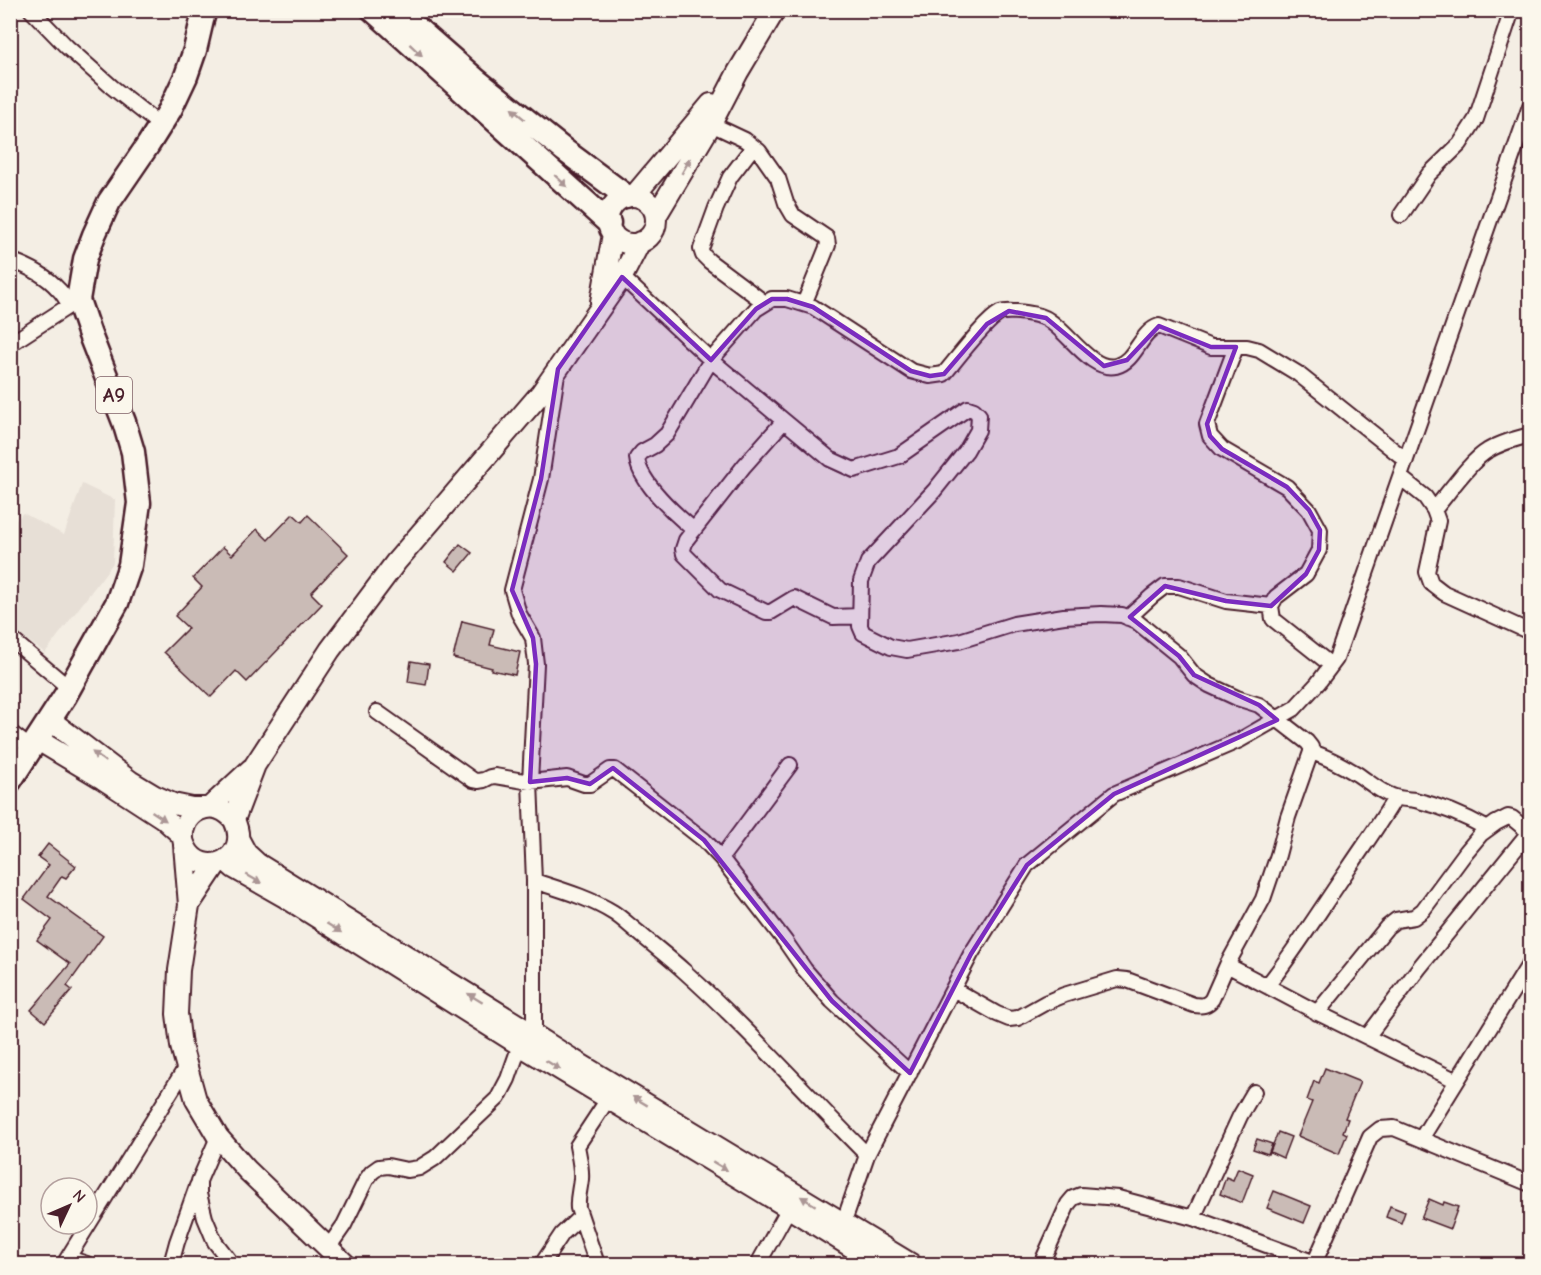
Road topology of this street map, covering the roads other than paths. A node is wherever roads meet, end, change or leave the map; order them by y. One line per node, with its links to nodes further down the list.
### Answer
1 (31, 10): 10 (street)
2 (206, 10): 10 (highway, A9)
3 (373, 10): 15 (highway, one-way to 15)
4 (396, 10): 12 (highway, one-way to 4)
5 (775, 10): 7 (main road)
6 (1512, 10): 13 (street)
7 (738, 72): 9 (main road); 12 (main road)
8 (1530, 106): 29 (street)
9 (711, 124): 11 (street); 14 (main road, one-way to 9)
10 (160, 125): 19 (highway, A9)
11 (753, 147): 20 (street); 21 (street)
12 (630, 196): 14 (main road); 15 (main road)
13 (1401, 215)
14 (656, 216): 16 (main road)
15 (611, 229): 16 (main road); 22 (main road)
16 (640, 242): 18 (main road)
17 (10, 260): 19 (street)
18 (622, 277): 22 (main road); 25 (street)
19 (74, 302): 23 (street); 39 (highway, A9)
20 (765, 303): 21 (street); 25 (street)
21 (804, 304): 24 (street)
22 (600, 308): 26 (main road)
23 (10, 344)
24 (1236, 347): 29 (street); 33 (street)
25 (711, 360): 27 (street); 32 (street)
26 (558, 369): 46 (main road); 49 (street)
27 (784, 421): 32 (street); 34 (street)
28 (1530, 435): 31 (street)
29 (1406, 460): 30 (street)
30 (1400, 477): 31 (street); 38 (street)
31 (1434, 510): 36 (street)
32 (694, 530): 34 (street)
33 (1271, 606): 35 (street); 38 (street)
34 (860, 616): 35 (street)
35 (1128, 618): 42 (street)
36 (1530, 632)
37 (10, 638): 39 (street)
38 (1331, 665): 42 (street)
39 (69, 688): 41 (highway, A9)
40 (377, 712): 49 (street)
41 (50, 720): 44 (highway, A9); 51 (main road, one-way to 41)
42 (1276, 720): 45 (street); 64 (street)
43 (10, 732): 44 (street)
44 (35, 744): 48 (highway, A9); 56 (main road, one-way to 56)
45 (1311, 752): 50 (street); 62 (street)
46 (255, 765): 51 (main road); 52 (main road)
47 (790, 765): 57 (street)
48 (10, 781)
49 (530, 782): 57 (street); 59 (street)
50 (1395, 798): 53 (street); 63 (street)
51 (208, 808): 52 (main road); 56 (main road)
52 (234, 820): 55 (main road)
53 (1488, 829): 54 (street); 65 (street)
54 (1530, 831): 66 (street)
55 (239, 840): 58 (main road); 67 (main road, one-way to 55)
56 (183, 841): 58 (main road); 60 (main road)
57 (721, 858): 69 (street)
58 (221, 862): 60 (main road); 67 (main road, one-way to 67)
59 (534, 881): 67 (street); 75 (street)
60 (189, 905): 68 (main road)
61 (1530, 963): 70 (street)
62 (1227, 965): 63 (street); 64 (street)
63 (1267, 986): 65 (street)
64 (953, 989): 69 (street)
65 (1317, 1013): 66 (street)
66 (1367, 1037): 70 (street)
67 (527, 1040): 72 (main road, one-way to 72); 81 (main road, one-way to 67); 82 (street)
68 (186, 1067): 73 (main road); 83 (street)
69 (910, 1073): 75 (street)
70 (1457, 1081): 74 (street)
71 (1254, 1092): 80 (street)
72 (608, 1100): 78 (main road, one-way to 78); 79 (street)
73 (218, 1137): 76 (street); 82 (main road)
74 (1421, 1139): 77 (street); 94 (street)
75 (867, 1155): 81 (street)
76 (199, 1181): 85 (street); 86 (street)
77 (1530, 1184)
78 (789, 1208): 90 (street); 91 (main road)
79 (580, 1217): 88 (street); 89 (street)
80 (1193, 1218): 93 (street); 94 (street)
81 (843, 1224): 92 (main road)
82 (328, 1248): 87 (main road)
83 (66, 1261): 84 (street)
84 (87, 1264)
85 (171, 1264)
86 (232, 1264)
87 (345, 1264)
88 (542, 1264)
89 (597, 1264)
90 (758, 1264)
91 (879, 1264)
92 (911, 1264)
93 (1041, 1264)
94 (1315, 1264)

